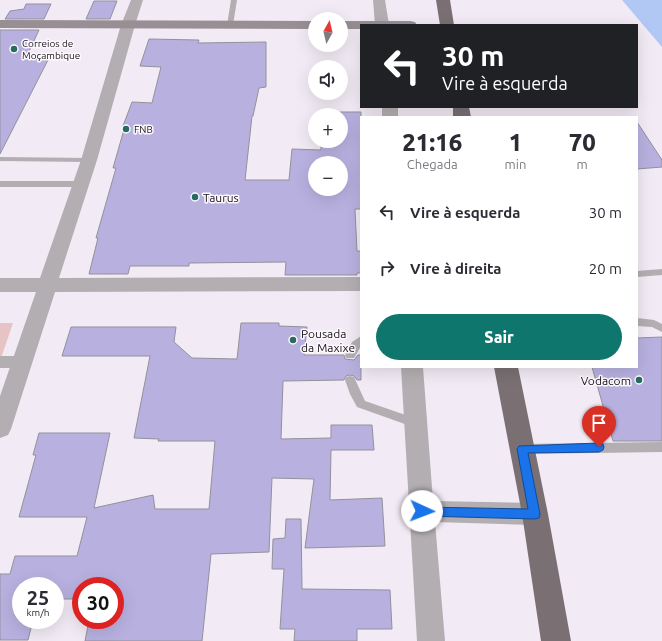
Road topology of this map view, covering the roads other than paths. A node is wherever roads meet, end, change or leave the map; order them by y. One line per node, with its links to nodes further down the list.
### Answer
1 (137, 0): 8 (street)
2 (234, 0): 9 (lane)
3 (379, 0): 6 (street)
4 (442, 0): 7 (highway)
5 (0, 24): 8 (main road)
6 (382, 24)
7 (447, 24)
8 (128, 25): 9 (main road); 14 (street)
9 (230, 25): 10 (main road)
10 (308, 25)
11 (348, 25): 12 (main road)
12 (360, 25)
13 (0, 159): 14 (lane)
14 (89, 160): 16 (street)
15 (0, 184): 16 (lane)
16 (80, 184): 19 (street)
17 (662, 272): 18 (lane)
18 (638, 274)
19 (48, 284): 20 (street); 21 (street); 27 (street)
20 (360, 284)
21 (0, 285)
22 (638, 322): 23 (lane)
23 (662, 328)
24 (360, 341): 25 (lane)
25 (350, 355)
26 (0, 362): 27 (street)
27 (23, 362): 32 (street)
28 (412, 368): 31 (street)
29 (506, 368): 34 (highway)
30 (350, 380): 31 (lane)
31 (416, 423): 35 (street)
32 (0, 427)
33 (662, 447): 34 (lane)
34 (522, 449): 36 (highway)
35 (422, 511): 36 (street); 37 (street)
36 (535, 514): 38 (highway)
37 (431, 641)
38 (556, 641)

